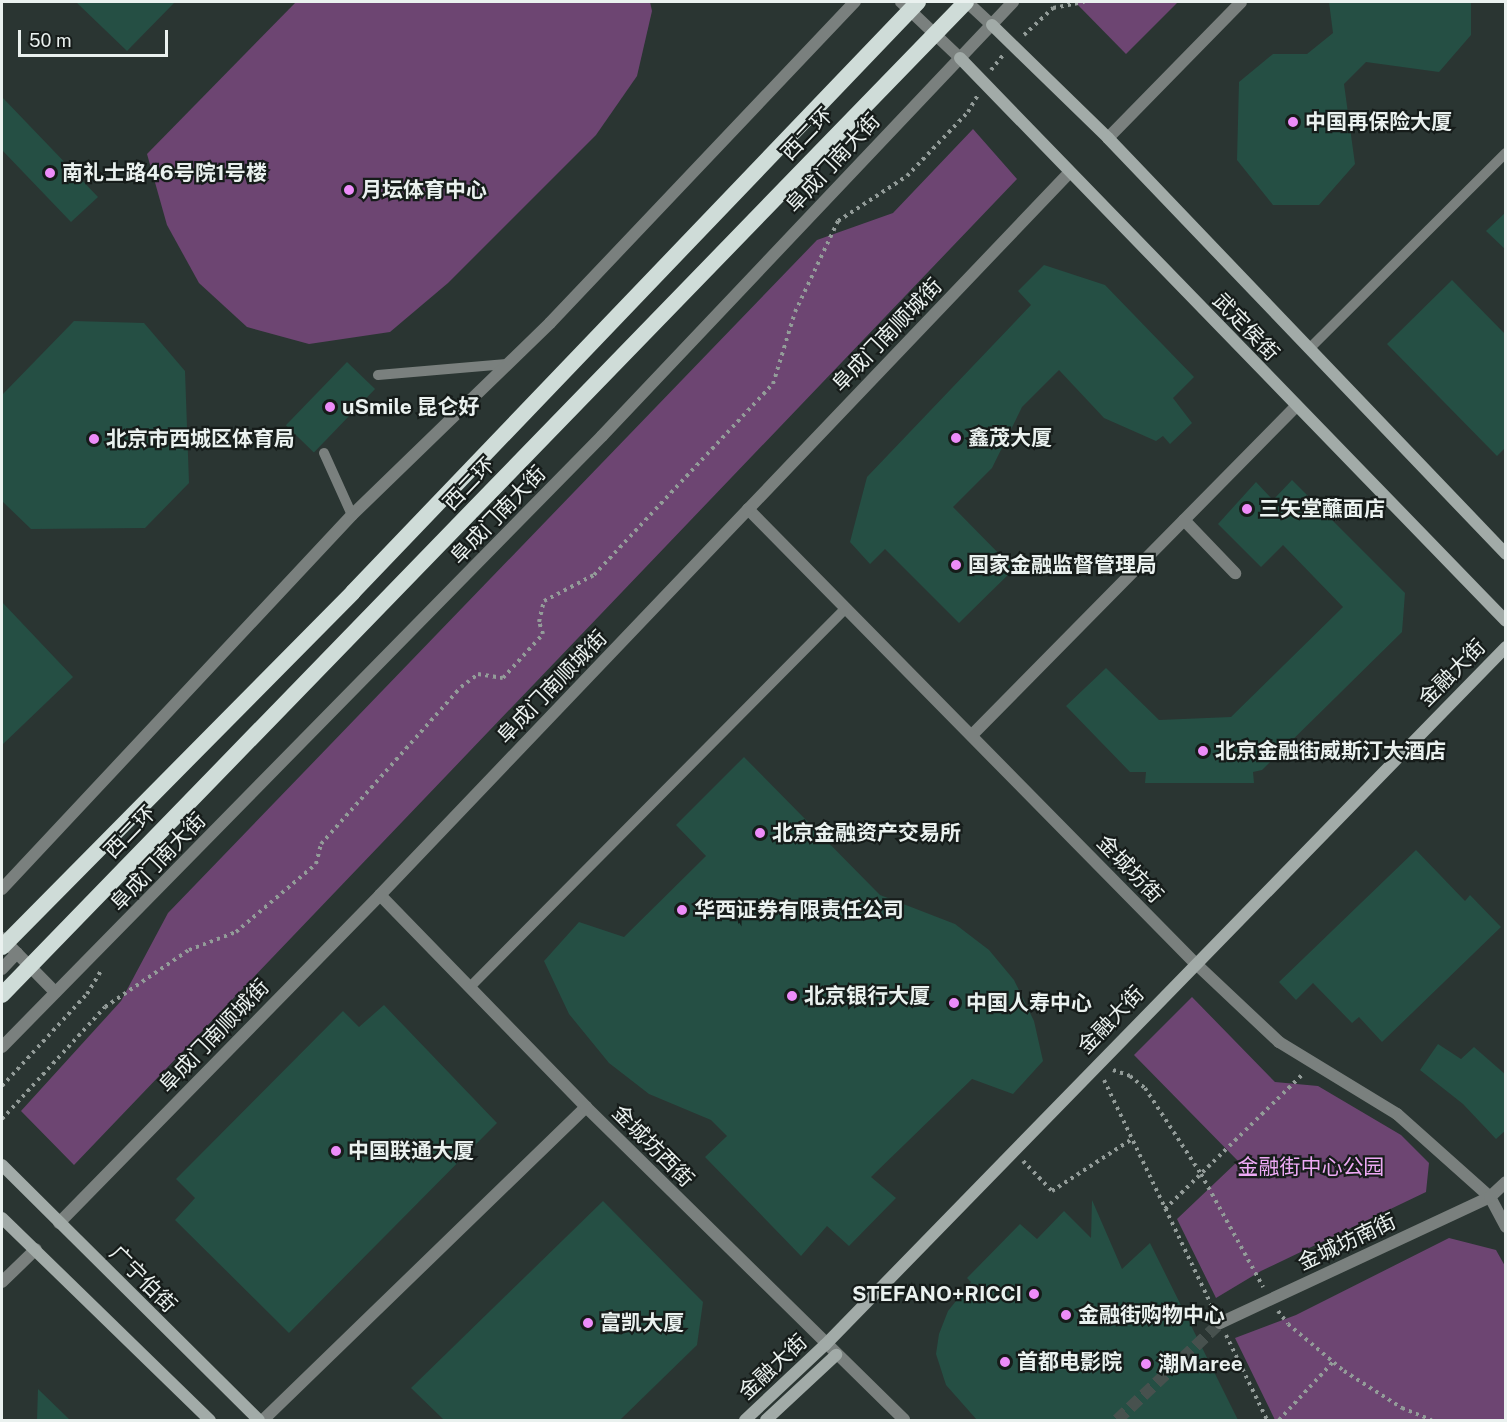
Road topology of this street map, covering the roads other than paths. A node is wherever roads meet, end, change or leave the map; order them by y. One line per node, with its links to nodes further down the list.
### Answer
1 (855, 2): 13 (street)
2 (901, 2): 8 (street)
3 (918, 2): 29 (highway, 西二环, bridge)
4 (967, 2): 7 (street); 34 (highway, 西二环, bridge)
5 (1013, 2): 7 (street, 阜成门南大街)
6 (1241, 2): 9 (street)
7 (992, 25): 8 (street, 阜成门南大街); 9 (main road, 武定侯街)
8 (960, 58): 11 (main road, 武定侯街); 33 (street, 阜成门南大街)
9 (1108, 138): 12 (main road, 武定侯街)
10 (1506, 153): 12 (lane)
11 (1069, 173): 15 (main road, 武定侯街); 17 (street, 阜成门南顺城街)
12 (1310, 348): 20 (main road, 武定侯街)
13 (507, 364): 14 (lane); 18 (street)
14 (378, 375)
15 (1296, 406): 19 (street); 23 (main road, 武定侯街)
16 (324, 453): 18 (lane)
17 (748, 510): 22 (street, 金城坊街); 27 (street, 阜成门南顺城街)
18 (352, 515): 26 (street)
19 (1184, 520): 21 (street); 25 (street)
20 (1506, 554)
21 (1235, 573)
22 (846, 608): 25 (street, 金城坊街); 32 (lane)
23 (1506, 621)
24 (1506, 647): 30 (main road, 金融大街)
25 (972, 735): 30 (street, 金城坊街)
26 (2, 889)
27 (380, 895): 32 (street, 金城坊西街); 41 (street, 阜成门南顺城街)
28 (2, 937): 29 (street)
29 (9, 950): 31 (street); 33 (street)
30 (1194, 962): 39 (street, 金城坊街); 46 (main road, 金融大街)
31 (2, 969)
32 (470, 987): 36 (street, 金城坊西街)
33 (55, 992): 35 (street, 阜成门南大街)
34 (2, 995)
35 (2, 1047)
36 (586, 1107): 46 (street, 金城坊西街); 50 (street)
37 (2, 1165): 41 (main road, 广宁伯街)
38 (1506, 1182): 39 (street, 金城坊南街)
39 (1490, 1197): 42 (street, 金城坊街); 45 (street, 金城坊南街)
40 (2, 1218): 43 (main road)
41 (59, 1223): 49 (main road, 广宁伯街)
42 (1506, 1227)
43 (36, 1249): 44 (street); 48 (main road)
44 (2, 1282)
45 (1220, 1323)
46 (825, 1345): 47 (street, 金城坊西街); 51 (main road, 金融大街)
47 (836, 1355): 52 (main road); 53 (street, 金城坊西街)
48 (210, 1420)
49 (259, 1420)
50 (263, 1420)
51 (745, 1420)
52 (766, 1420)
53 (903, 1420)

